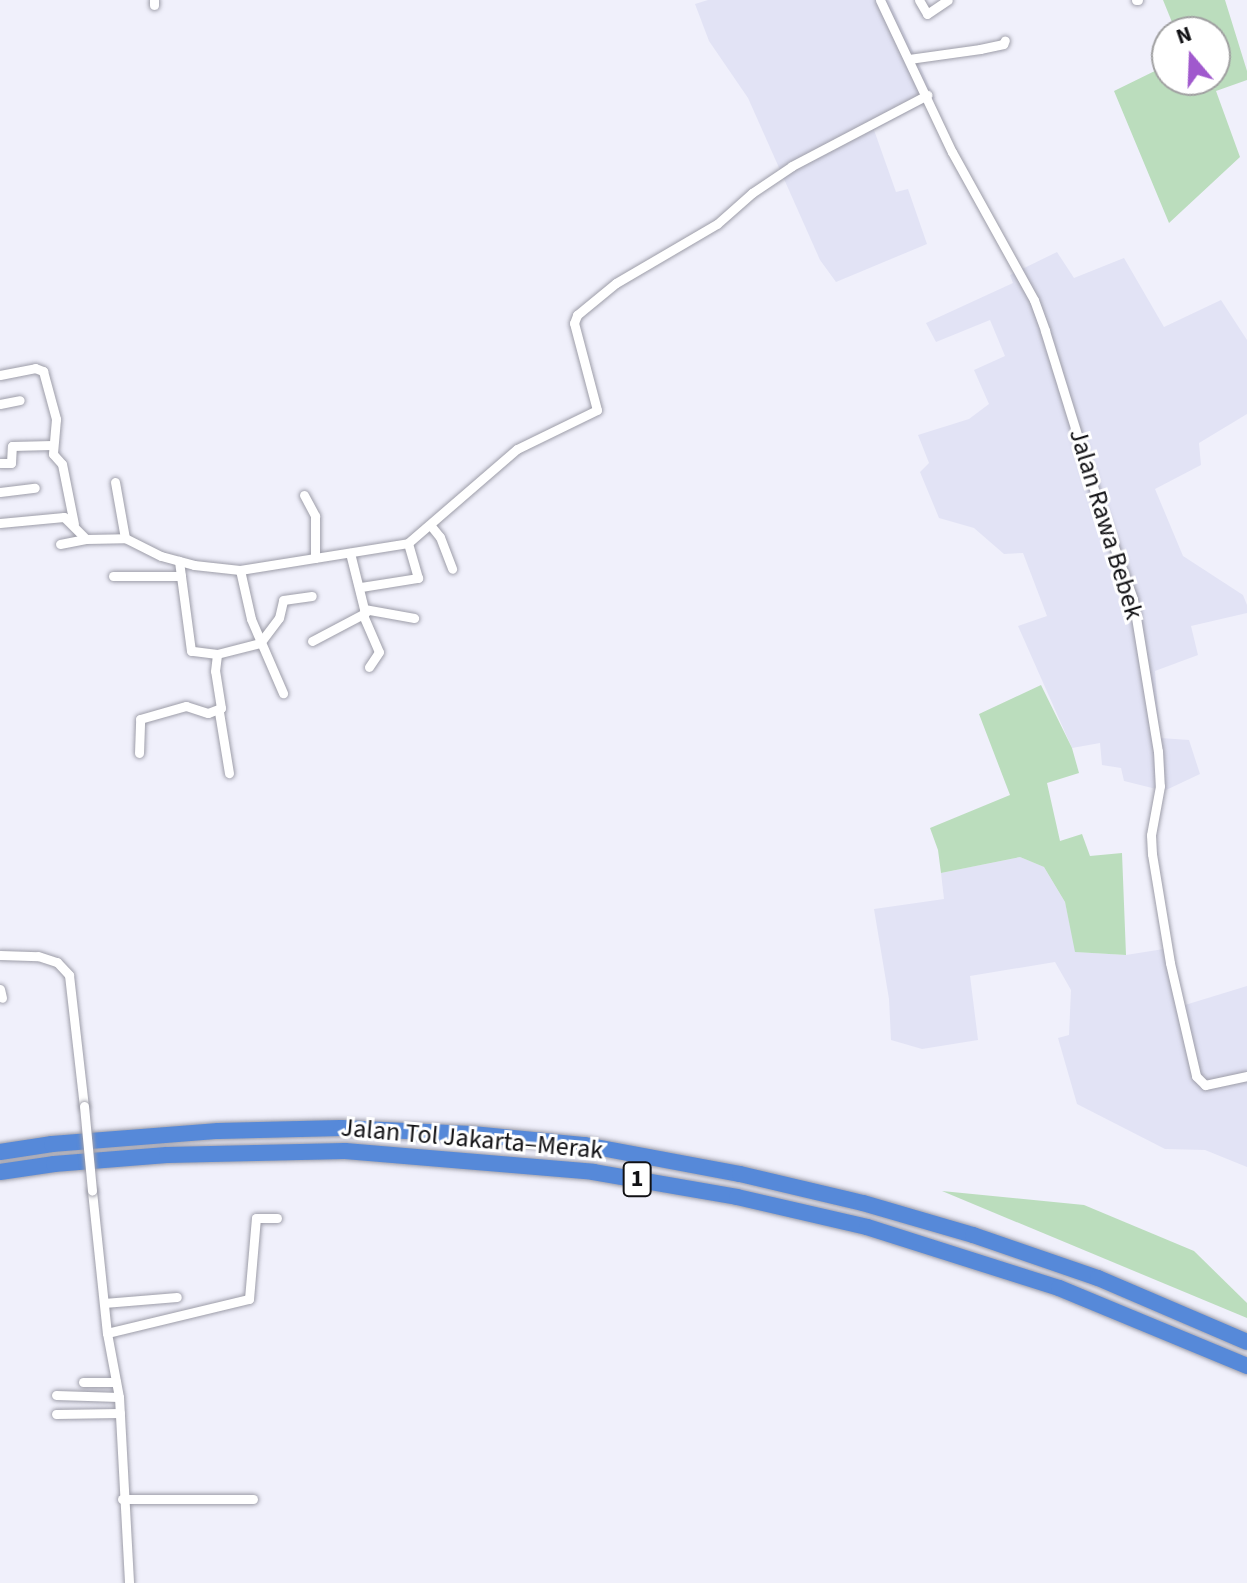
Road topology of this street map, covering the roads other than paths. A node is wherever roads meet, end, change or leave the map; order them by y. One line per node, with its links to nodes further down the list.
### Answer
1 (880, 0): 5 (street, Jalan Rawa Bebek)
2 (919, 0): 3 (street)
3 (948, 0)
4 (1005, 40): 5 (street)
5 (909, 59): 6 (street, Jalan Rawa Bebek)
6 (927, 95): 18 (street); 43 (street, Jalan Rawa Bebek)
7 (0, 375): 10 (street)
8 (20, 400): 9 (street)
9 (0, 404)
10 (52, 445): 11 (street); 17 (street)
11 (0, 463)
12 (115, 482): 19 (street)
13 (35, 488): 14 (street)
14 (0, 492)
15 (304, 495): 24 (street)
16 (0, 523): 17 (street)
17 (74, 524): 20 (street)
18 (431, 526): 21 (street); 26 (street)
19 (125, 538): 20 (street); 25 (street)
20 (86, 539): 22 (street)
21 (408, 543): 23 (street); 30 (street)
22 (60, 544)
23 (350, 553): 24 (street); 30 (street)
24 (315, 558): 27 (street)
25 (179, 561): 27 (street); 29 (street)
26 (452, 569)
27 (240, 570): 35 (street)
28 (113, 576): 29 (street)
29 (181, 576): 36 (street)
30 (361, 587): 32 (street)
31 (312, 596): 35 (street)
32 (363, 612): 33 (street); 34 (street); 37 (street)
33 (414, 618)
34 (312, 641)
35 (260, 643): 36 (street); 38 (street)
36 (217, 654): 39 (street)
37 (369, 667)
38 (283, 693)
39 (219, 712): 40 (street); 41 (street)
40 (139, 753)
41 (229, 773)
42 (0, 955): 48 (street, bridge)
43 (1247, 1076)
44 (0, 1152): 50 (highway, Jalan Tol Jakarta–Merak / 1)
45 (0, 1172): 51 (highway, Jalan Tol Jakarta–Merak / 1)
46 (277, 1218): 49 (street)
47 (177, 1297): 48 (street)
48 (104, 1303): 49 (street)
49 (107, 1333): 53 (street)
50 (1247, 1342)
51 (1247, 1366)
52 (83, 1382): 53 (street)
53 (116, 1382): 55 (street)
54 (56, 1395): 55 (street)
55 (119, 1397): 56 (street)
56 (120, 1413): 57 (street); 58 (street)
57 (56, 1414)
58 (122, 1499): 59 (street); 60 (street)
59 (253, 1499)
60 (129, 1583)

